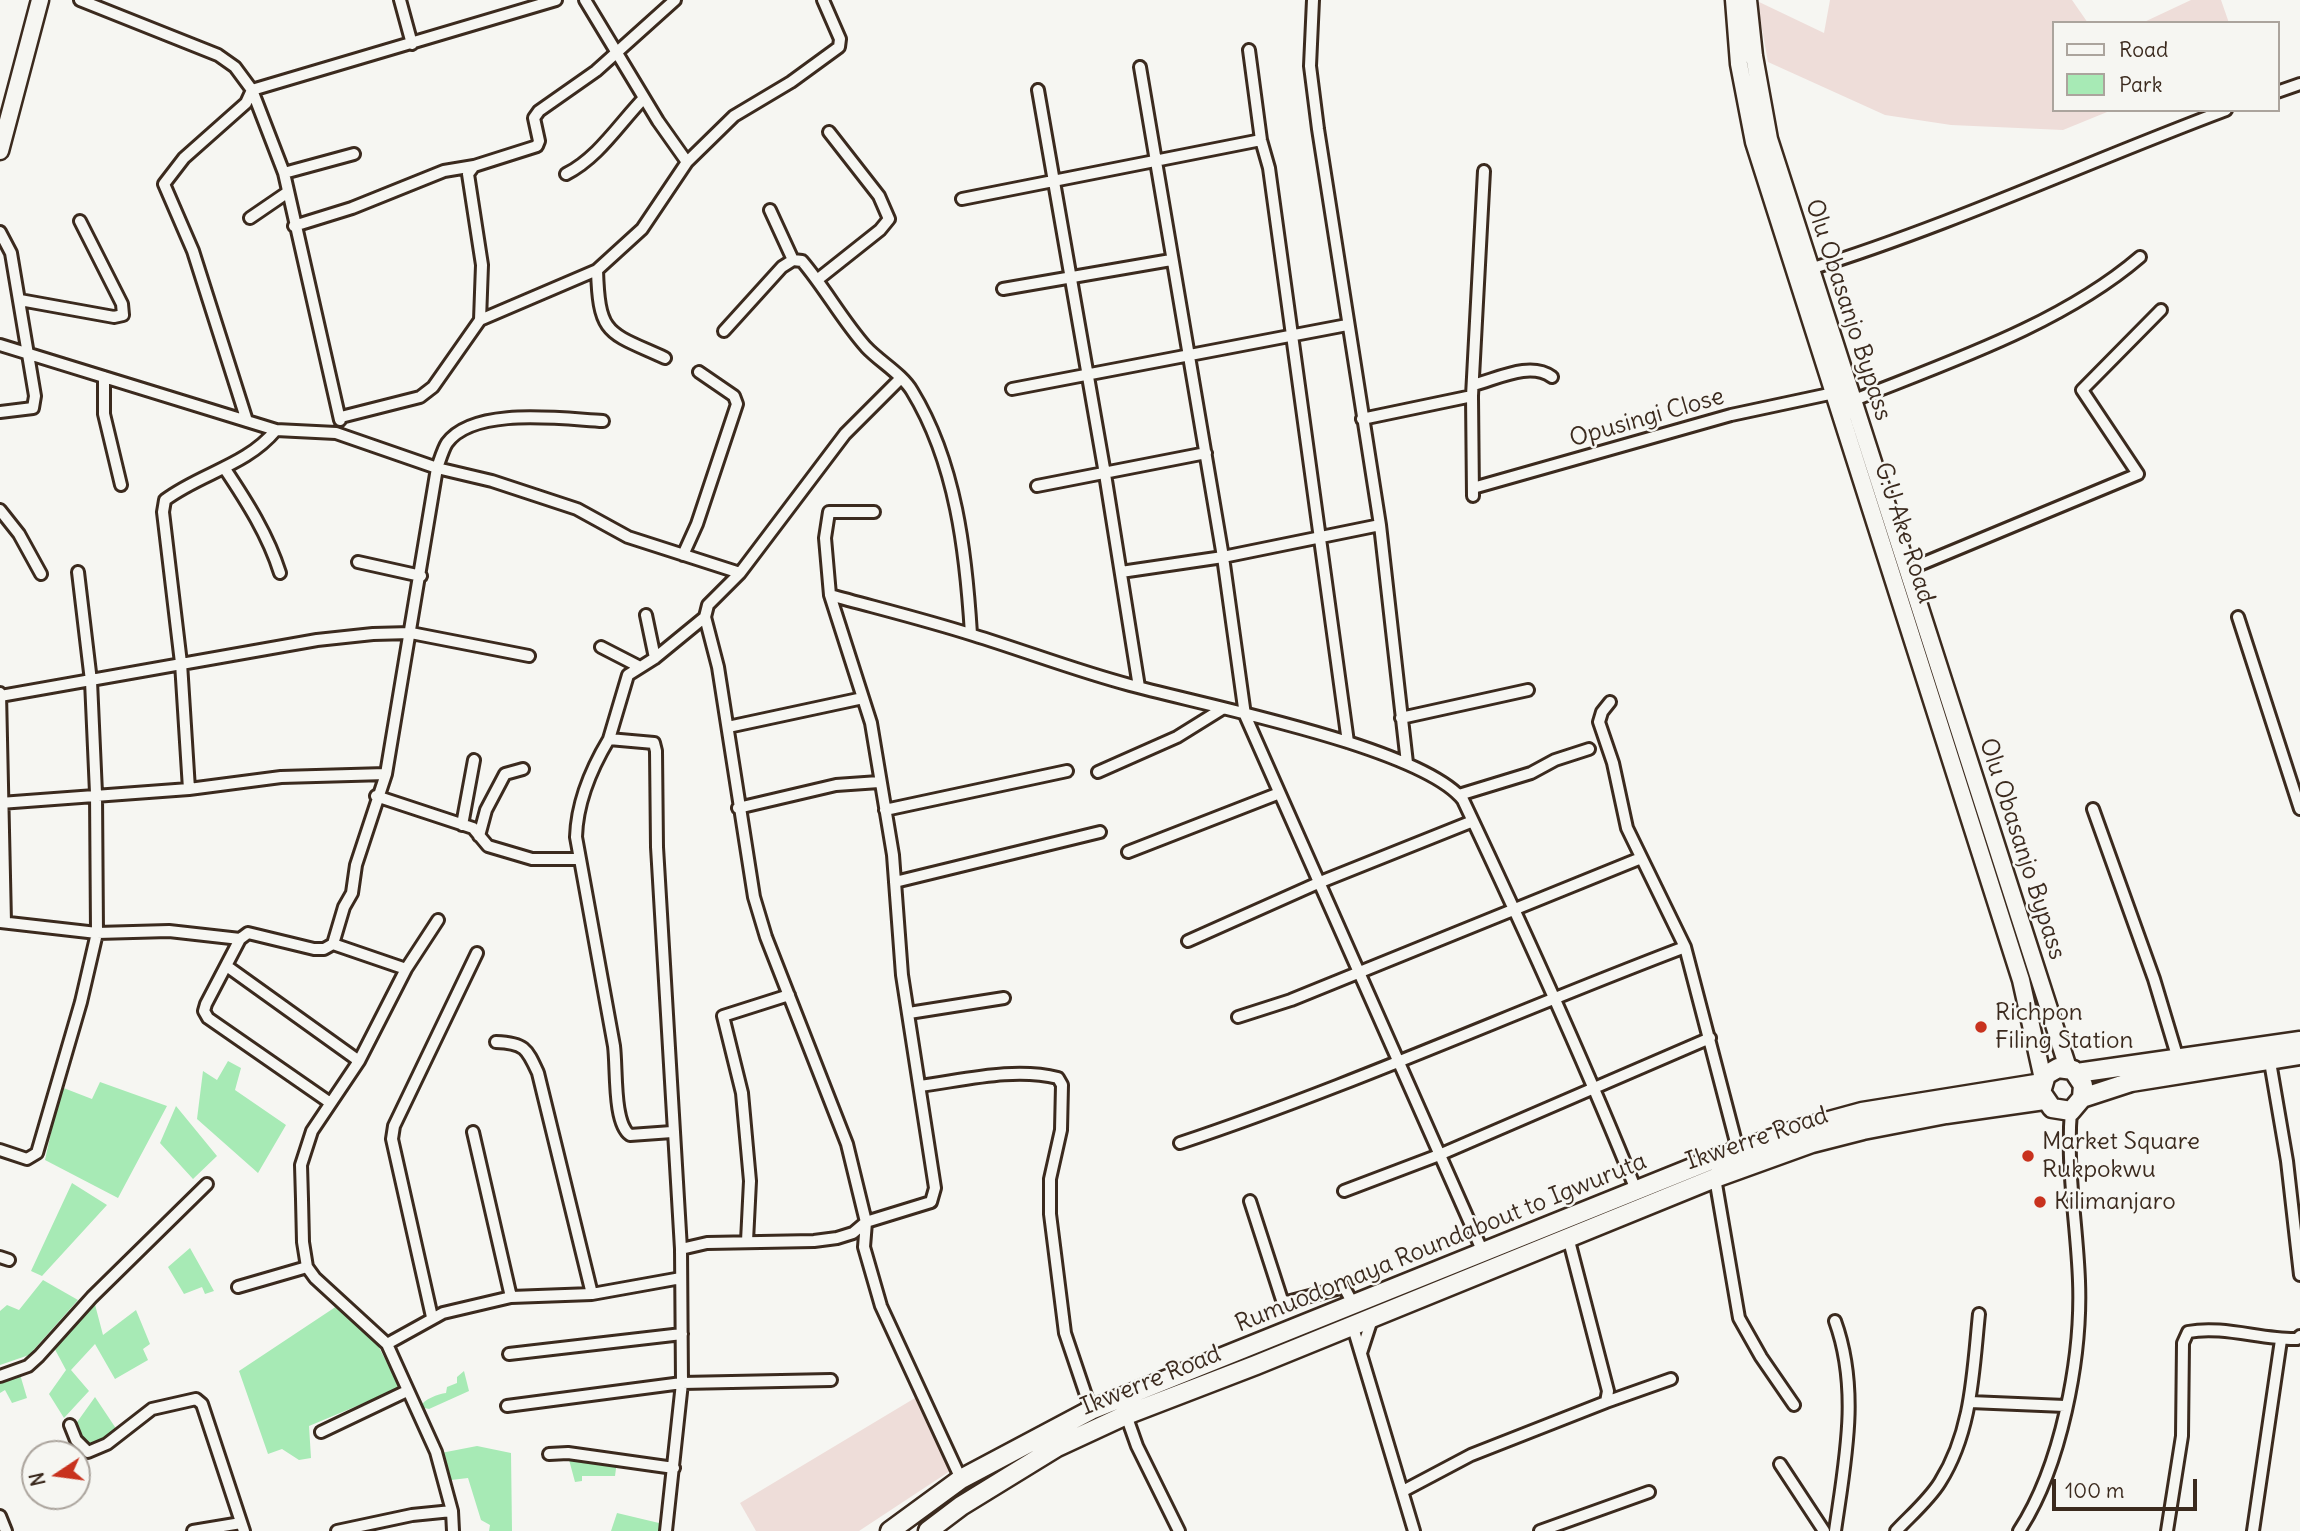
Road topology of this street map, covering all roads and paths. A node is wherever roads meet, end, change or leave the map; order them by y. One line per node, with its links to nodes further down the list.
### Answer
1 (40, 0): 21 (main road)
2 (80, 0): 16 (street)
3 (400, 0): 11 (street)
4 (556, 0): 11 (street)
5 (586, 0): 13 (street)
6 (675, 0): 13 (street)
7 (823, 0): 27 (street)
8 (1313, 0): 51 (street)
9 (1734, 0): 65 (main road, G.U Ake Road)
10 (1748, 0): 43 (main road, Olu Obasanjo Bypass)
11 (412, 44): 16 (street)
12 (1249, 50): 23 (street)
13 (616, 53): 19 (street); 28 (street)
14 (1140, 67): 26 (street)
15 (2300, 84): 18 (street)
16 (252, 90): 30 (street); 71 (street)
17 (1038, 90): 32 (street)
18 (2279, 91)
19 (645, 98): 27 (street); 31 (street)
20 (2221, 112): 43 (street)
21 (4, 126): 24 (main road)
22 (829, 132): 46 (street)
23 (1261, 139): 26 (street); 53 (street)
24 (0, 151)
25 (354, 154): 30 (street)
26 (1153, 160): 32 (street); 42 (street)
27 (687, 162): 44 (street)
28 (474, 166): 38 (street); 50 (street)
29 (1484, 171): 64 (street)
30 (284, 173): 33 (street)
31 (566, 174)
32 (1051, 179): 34 (street); 45 (street)
33 (288, 192): 36 (street); 38 (street)
34 (962, 199)
35 (770, 211): 41 (street)
36 (250, 218)
37 (80, 222): 48 (street)
38 (294, 226): 68 (street)
39 (0, 232): 48 (street)
40 (2140, 257): 66 (street)
41 (793, 260): 46 (street); 52 (street)
42 (1171, 260): 45 (street); 56 (street)
43 (1810, 269): 66 (main road, Olu Obasanjo Bypass)
44 (597, 270): 50 (street); 57 (street)
45 (1070, 278): 47 (street); 59 (street)
46 (817, 279): 62 (street)
47 (1003, 289)
48 (20, 300): 55 (street)
49 (2161, 310): 87 (street)
50 (480, 320): 68 (street)
51 (1347, 325): 53 (street); 69 (street)
52 (724, 331)
53 (1292, 336): 56 (street); 83 (street)
54 (0, 345): 55 (street)
55 (25, 352): 60 (street); 67 (street)
56 (1188, 357): 59 (street); 74 (street)
57 (665, 358)
58 (699, 372): 84 (street)
59 (1087, 376): 63 (street); 77 (street)
60 (104, 377): 71 (street); 78 (street)
61 (1552, 377): 64 (street)
62 (901, 378): 91 (street); 99 (street)
63 (1012, 388)
64 (1473, 391): 65 (street, Opusingi Close); 69 (street)
65 (1834, 393): 171 (main road, G.U Ake Road)
66 (1854, 400): 87 (main road, Olu Obasanjo Bypass)
67 (0, 412)
68 (341, 416): 73 (street)
69 (1362, 419): 82 (street)
70 (603, 421): 75 (street)
71 (247, 422): 72 (street)
72 (276, 430): 73 (street); 76 (street)
73 (337, 433): 75 (street)
74 (1206, 453): 77 (street); 85 (street)
75 (438, 468): 84 (street); 93 (street)
76 (225, 469): 89 (street); 103 (street)
77 (1105, 474): 79 (street); 90 (street)
78 (121, 485)
79 (1037, 486)
80 (0, 510): 92 (street)
81 (874, 512): 94 (street)
82 (1380, 525): 83 (street); 113 (street)
83 (1320, 538): 85 (street); 116 (street)
84 (683, 555): 91 (street)
85 (1223, 557): 90 (street); 112 (street)
86 (358, 562): 93 (street)
87 (1908, 570): 169 (main road, Olu Obasanjo Bypass)
88 (78, 572): 105 (street)
89 (280, 572)
90 (1121, 572): 106 (street)
91 (740, 573): 96 (street)
92 (41, 574)
93 (421, 576): 98 (street)
94 (830, 595): 99 (street); 109 (street)
95 (646, 615): 102 (street)
96 (705, 617): 102 (street); 114 (street)
97 (2238, 617): 133 (street)
98 (411, 633): 101 (street); 103 (street); 123 (street)
99 (971, 634): 106 (street)
100 (601, 647): 104 (street)
101 (529, 656)
102 (655, 658): 104 (street)
103 (181, 663): 105 (street); 125 (street)
104 (638, 666): 115 (street)
105 (91, 681): 108 (street); 126 (street)
106 (1139, 687): 111 (street)
107 (1528, 690): 113 (street)
108 (0, 695): 130 (street)
109 (863, 698): 114 (street); 124 (street)
110 (1610, 702): 140 (street)
111 (1222, 709): 112 (street); 122 (street)
112 (1245, 715): 116 (street); 127 (street)
113 (1401, 718): 119 (street)
114 (728, 727): 131 (street)
115 (609, 739): 141 (street); 176 (street)
116 (1348, 742): 119 (street)
117 (1589, 749): 128 (street)
118 (474, 760): 136 (street)
119 (1406, 763): 128 (street)
120 (523, 769): 138 (street)
121 (1067, 771): 134 (street)
122 (1098, 772)
123 (386, 774): 125 (street); 129 (street)
124 (879, 782): 131 (street); 134 (street)
125 (189, 789): 126 (street)
126 (96, 793): 130 (street); 147 (street)
127 (1277, 794): 139 (street); 143 (street)
128 (1459, 795): 135 (street)
129 (376, 796): 136 (street); 150 (street)
130 (1, 802): 146 (street)
131 (738, 808): 156 (street)
132 (2093, 809): 166 (street)
133 (2300, 809)
134 (885, 810): 142 (street)
135 (1473, 821): 143 (street); 144 (street)
136 (462, 825): 138 (street)
137 (1100, 832): 142 (street)
138 (479, 836): 141 (street)
139 (1128, 852)
140 (1641, 858): 144 (street); 151 (street)
141 (578, 859): 176 (street)
142 (895, 882): 159 (street)
143 (1318, 883): 149 (street); 155 (street)
144 (1514, 909): 155 (street); 158 (street)
145 (438, 920): 154 (street)
146 (3, 922): 147 (street)
147 (97, 933): 148 (street); 178 (street)
148 (240, 939): 150 (street); 153 (street)
149 (1188, 941)
150 (333, 944): 154 (street)
151 (1685, 947): 158 (street); 161 (street)
152 (477, 953): 200 (street)
153 (228, 967): 167 (street); 173 (street)
154 (406, 969): 167 (street)
155 (1358, 971): 160 (street); 168 (street)
156 (789, 995): 186 (street); 188 (street)
157 (1004, 998): 159 (street)
158 (1554, 999): 168 (street); 172 (street)
159 (909, 1013): 170 (street)
160 (1238, 1017)
161 (1710, 1038): 172 (street); 179 (street)
162 (2300, 1041): 164 (main road)
163 (496, 1042): 195 (street)
164 (2268, 1053): 165 (main road); 166 (main road); 174 (main road); 192 (street)
165 (2300, 1055)
166 (2178, 1059): 169 (main road)
167 (359, 1060): 173 (street)
168 (1396, 1060): 177 (street); 180 (street)
169 (2072, 1071): 171 (main road); 174 (main road)
170 (920, 1086): 186 (street); 219 (street)
171 (2043, 1087): 174 (main road); 179 (main road, Rumuodomaya Roundabout to Igwuruta); 181 (main road, Ikwerre Road)
172 (1595, 1088): 180 (street); 183 (street)
173 (329, 1102): 191 (street)
174 (2077, 1105): 218 (street)
175 (473, 1132): 196 (street)
176 (672, 1132): 189 (street)
177 (1180, 1143)
178 (0, 1150)
179 (1738, 1150): 183 (main road, Rumuodomaya Roundabout to Igwuruta)
180 (1439, 1155): 184 (street); 190 (street)
181 (1715, 1178): 187 (main road, Ikwerre Road); 216 (street)
182 (207, 1184): 209 (street)
183 (1636, 1190): 190 (main road, Rumuodomaya Roundabout to Igwuruta)
184 (1344, 1191)
185 (1250, 1201): 197 (street)
186 (866, 1222): 188 (street); 226 (street)
187 (1568, 1237): 199 (main road, Ikwerre Road); 214 (street)
188 (747, 1241): 189 (street)
189 (681, 1250): 193 (street)
190 (1482, 1250): 197 (main road, Rumuodomaya Roundabout to Igwuruta); 202 (main road)
191 (307, 1267): 194 (street); 206 (street)
192 (2300, 1275)
193 (681, 1278): 195 (street); 203 (street)
194 (238, 1287)
195 (592, 1294): 196 (street)
196 (511, 1297): 200 (street)
197 (1353, 1304): 219 (main road, Rumuodomaya Roundabout to Igwuruta)
198 (1979, 1314): 215 (street)
199 (1373, 1316): 202 (main road, Ikwerre Road); 207 (street)
200 (432, 1317): 206 (street)
201 (1836, 1321): 243 (street)
202 (1352, 1324): 207 (street); 220 (main road, Ikwerre Road)
203 (682, 1334): 208 (street); 212 (street)
204 (2300, 1336): 205 (street)
205 (2281, 1340): 246 (street); 247 (street)
206 (387, 1344): 213 (street)
207 (1361, 1353): 227 (street)
208 (509, 1354)
209 (0, 1376)
210 (1671, 1379): 214 (street)
211 (831, 1380): 212 (street)
212 (682, 1383): 217 (street); 225 (street)
213 (407, 1391): 222 (street); 229 (street)
214 (1606, 1402): 227 (street)
215 (1970, 1402): 218 (street); 244 (street)
216 (1794, 1405)
217 (507, 1406)
218 (2065, 1406): 245 (street)
219 (1091, 1410): 226 (main road, Rumuodomaya Roundabout to Igwuruta)
220 (1126, 1415): 232 (street); 239 (main road, Ikwerre Road)
221 (70, 1425): 231 (street)
222 (321, 1432)
223 (549, 1454): 225 (street)
224 (1780, 1464): 242 (street)
225 (674, 1468): 237 (street)
226 (961, 1479): 238 (main road, Rumuodomaya Roundabout to Igwuruta)
227 (1403, 1491): 240 (street)
228 (1649, 1492): 241 (street)
229 (452, 1511): 235 (street); 236 (street)
230 (0, 1517): 233 (street)
231 (242, 1527): 234 (street)
232 (1176, 1530)
233 (6, 1531)
234 (193, 1531)
235 (337, 1531)
236 (453, 1531)
237 (666, 1531)
238 (890, 1531)
239 (928, 1531)
240 (1413, 1531)
241 (1540, 1531)
242 (1824, 1531)
243 (1835, 1531)
244 (1895, 1531)
245 (2019, 1531)
246 (2167, 1531)
247 (2253, 1531)

